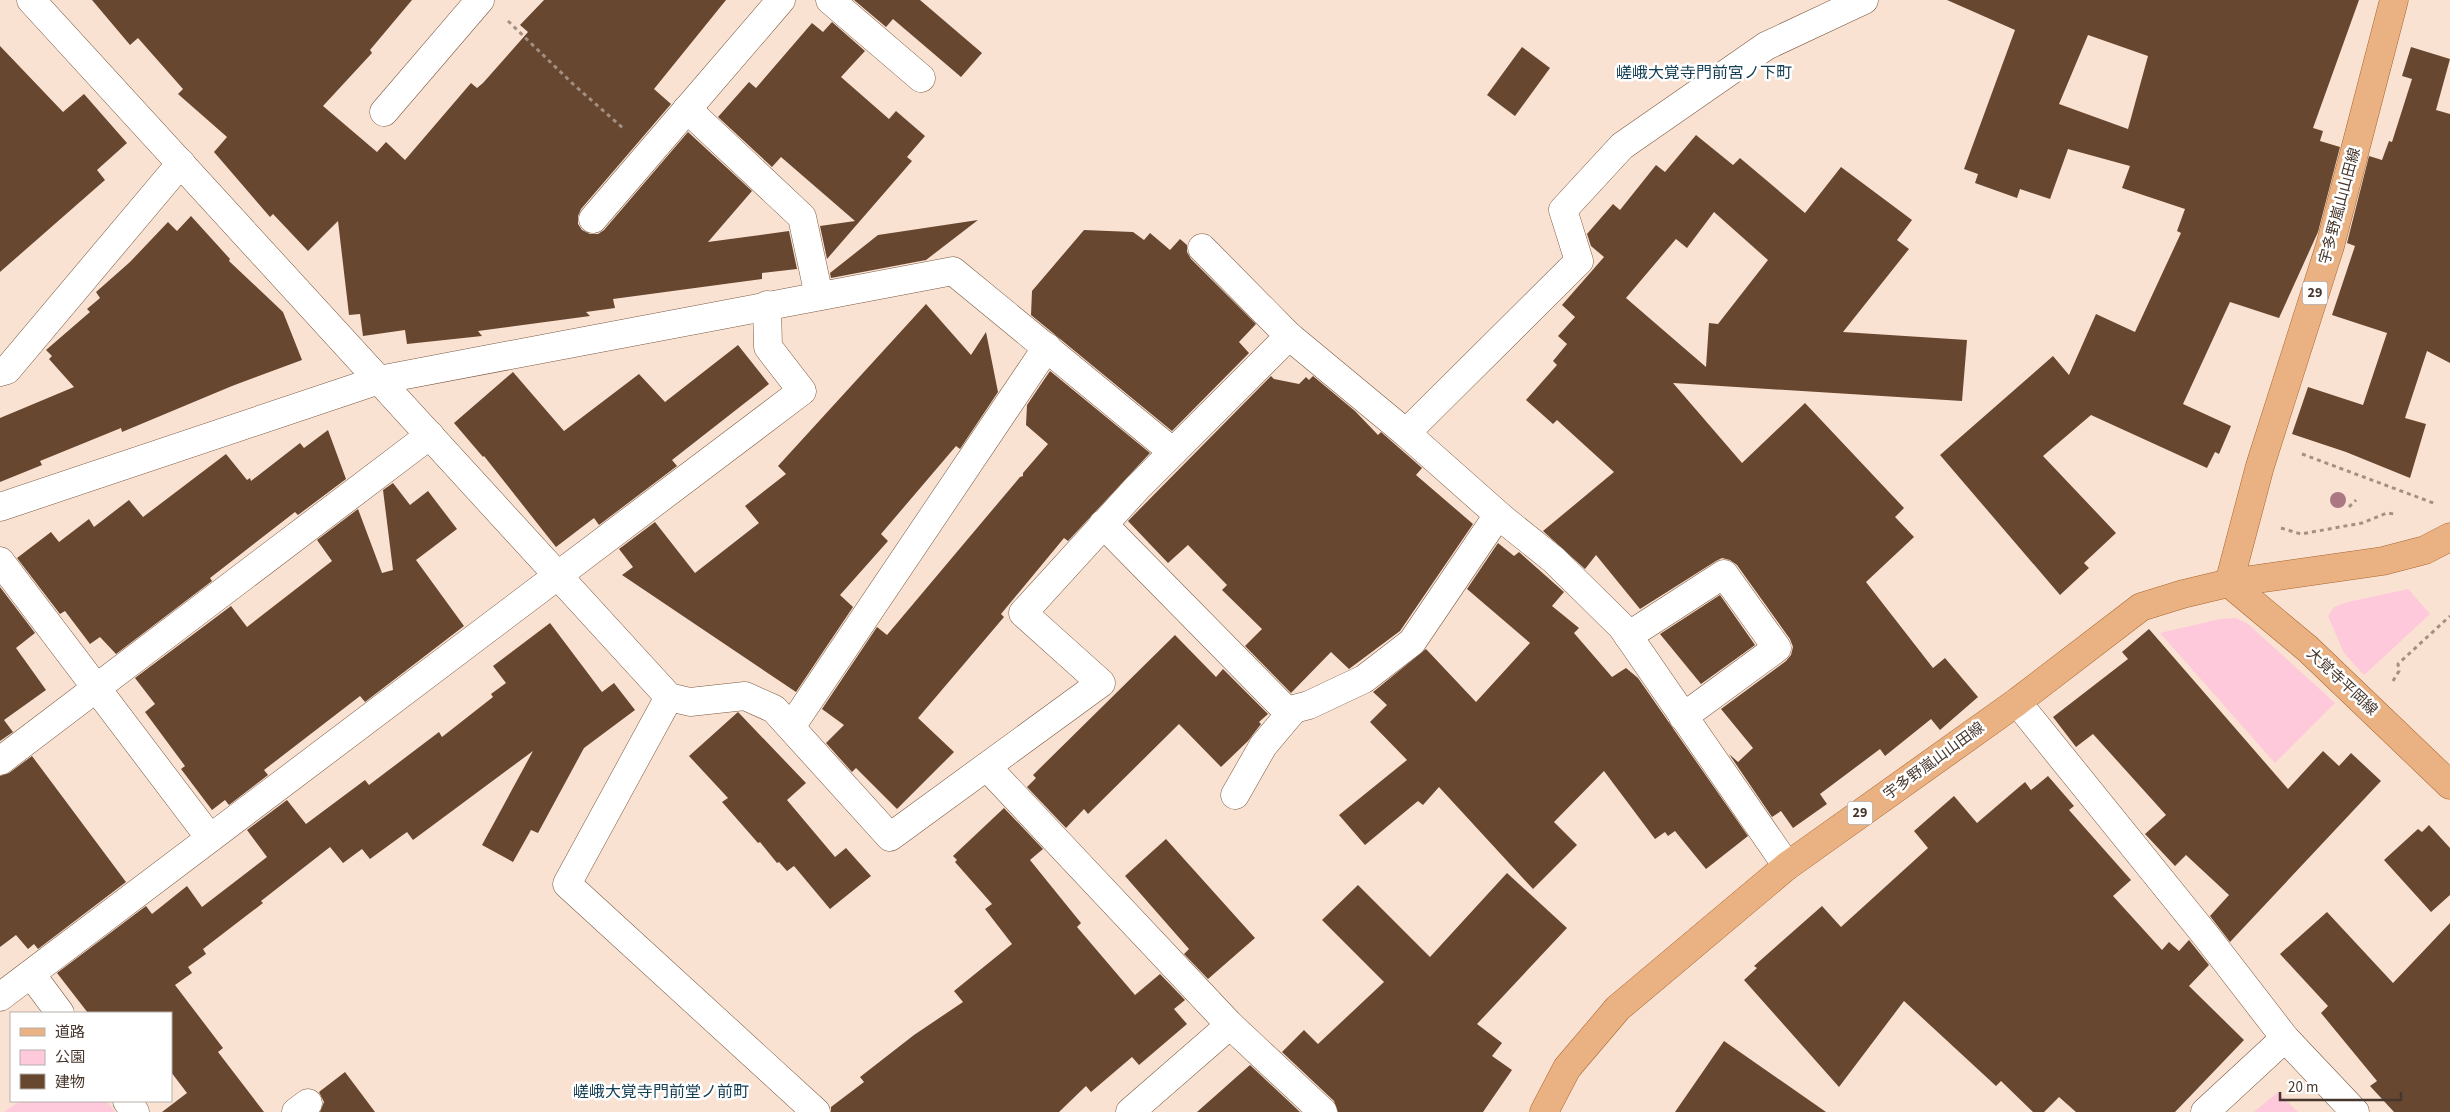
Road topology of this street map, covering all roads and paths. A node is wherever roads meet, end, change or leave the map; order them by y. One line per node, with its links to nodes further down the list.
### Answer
1 (31, 0): 12 (street)
2 (480, 0): 10 (street)
3 (781, 0): 9 (street)
4 (830, 0): 8 (street)
5 (1864, 0): 21 (street)
6 (2394, 0): 23 (main road, 宇多野嵐山山田線 / 29)
7 (506, 20): 11 (path)
8 (921, 78)
9 (687, 110): 11 (street); 15 (street)
10 (384, 112)
11 (650, 152): 13 (street)
12 (181, 163): 19 (street); 20 (street)
13 (593, 219)
14 (1202, 248): 17 (street)
15 (819, 296): 16 (street); 18 (street)
16 (767, 305): 20 (street); 35 (street)
17 (1289, 336): 21 (street); 24 (street)
18 (1047, 347): 24 (street); 45 (street)
19 (0, 372)
20 (379, 380): 22 (street); 27 (street)
21 (1406, 433): 30 (street)
22 (430, 436): 35 (street); 39 (street)
23 (2269, 441): 26 (path); 36 (main road, 宇多野嵐山山田線 / 29)
24 (1173, 452): 31 (street)
25 (2356, 500): 28 (path)
26 (2439, 505)
27 (0, 507)
28 (2349, 507)
29 (2394, 514): 32 (path)
30 (1498, 515): 38 (street); 43 (street)
31 (1103, 524): 43 (street); 47 (street)
32 (2277, 526)
33 (2450, 537): 36 (main road, 宇多野嵐山山田線 / 29)
34 (0, 561): 39 (street)
35 (558, 575): 40 (street); 50 (street)
36 (2229, 583): 41 (main road, 宇多野嵐山山田線 / 29); 42 (main road, 大覚寺平岡線)
37 (2450, 616): 42 (path)
38 (1628, 636): 44 (street); 44 (street)
39 (96, 688): 46 (street); 50 (street)
40 (669, 697): 45 (street); 59 (street)
41 (2016, 702): 51 (main road, 宇多野嵐山山田線 / 29); 56 (street)
42 (2370, 707): 48 (main road, 大覚寺平岡線)
43 (1290, 714): 49 (street)
44 (1683, 717): 51 (street)
45 (791, 727): 47 (street)
46 (0, 761)
47 (987, 767): 55 (street)
48 (2450, 785)
49 (1235, 796)
50 (210, 838): 52 (street)
51 (1787, 866): 62 (main road, 宇多野嵐山山田線 / 29)
52 (30, 974): 53 (street); 54 (street)
53 (0, 997)
54 (59, 1012)
55 (1230, 1024): 60 (street); 61 (street)
56 (2285, 1038): 63 (street); 64 (street)
57 (128, 1102): 58 (street)
58 (136, 1112)
59 (816, 1112)
60 (1130, 1112)
61 (1322, 1112)
62 (1544, 1112)
63 (2206, 1112)
64 (2354, 1112)

